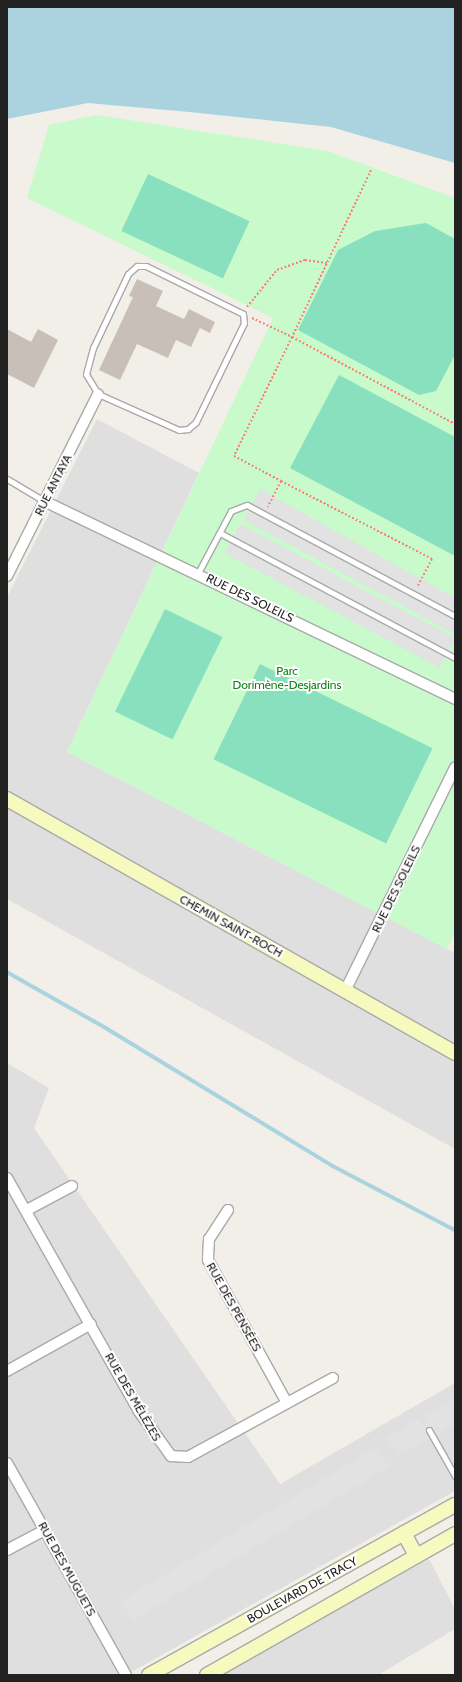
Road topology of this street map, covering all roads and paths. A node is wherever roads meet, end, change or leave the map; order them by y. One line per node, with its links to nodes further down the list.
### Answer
1 (371, 170): 2 (path)
2 (327, 263): 3 (path); 4 (path)
3 (243, 314): 4 (path); 5 (lane); 5 (lane)
4 (292, 337): 6 (path); 8 (path)
5 (98, 394): 9 (street, RUE ANTAYA)
6 (455, 424)
7 (7, 479): 9 (lane)
8 (281, 481): 10 (path); 14 (path)
9 (44, 501): 12 (street, RUE DES SOLEILS); 13 (street, RUE ANTAYA)
10 (264, 514): 11 (lane); 14 (lane)
11 (220, 533): 12 (lane); 16 (lane)
12 (198, 573): 17 (street, RUE DES SOLEILS)
13 (7, 576)
14 (413, 594): 15 (lane)
15 (455, 616)
16 (455, 658)
17 (455, 699)
18 (455, 766): 20 (street, RUE DES SOLEILS)
19 (7, 799): 20 (street, CHEMIN SAINT-ROCH)
20 (346, 989): 21 (street, CHEMIN SAINT-ROCH)
21 (455, 1053)
22 (7, 1178): 24 (street, RUE DES MÉLÈZES)
23 (72, 1186): 24 (street)
24 (27, 1210): 26 (street, RUE DES MÉLÈZES)
25 (228, 1210): 29 (street, RUE DES PENSÉES)
26 (91, 1324): 27 (street); 29 (street, RUE DES MÉLÈZES)
27 (7, 1371)
28 (333, 1378): 29 (street, RUE DES MÉLÈZES)
29 (287, 1403)
30 (429, 1430): 32 (lane)
31 (7, 1463): 34 (street, RUE DES MUGUETS)
32 (455, 1476)
33 (455, 1504): 35 (street, BOULEVARD DE TRACY)
34 (45, 1530): 37 (street); 39 (street, RUE DES MUGUETS)
35 (404, 1533): 38 (street); 40 (street, BOULEVARD DE TRACY)
36 (455, 1534): 38 (street)
37 (7, 1550)
38 (416, 1556): 41 (street)
39 (126, 1675)
40 (149, 1675)
41 (207, 1675)

